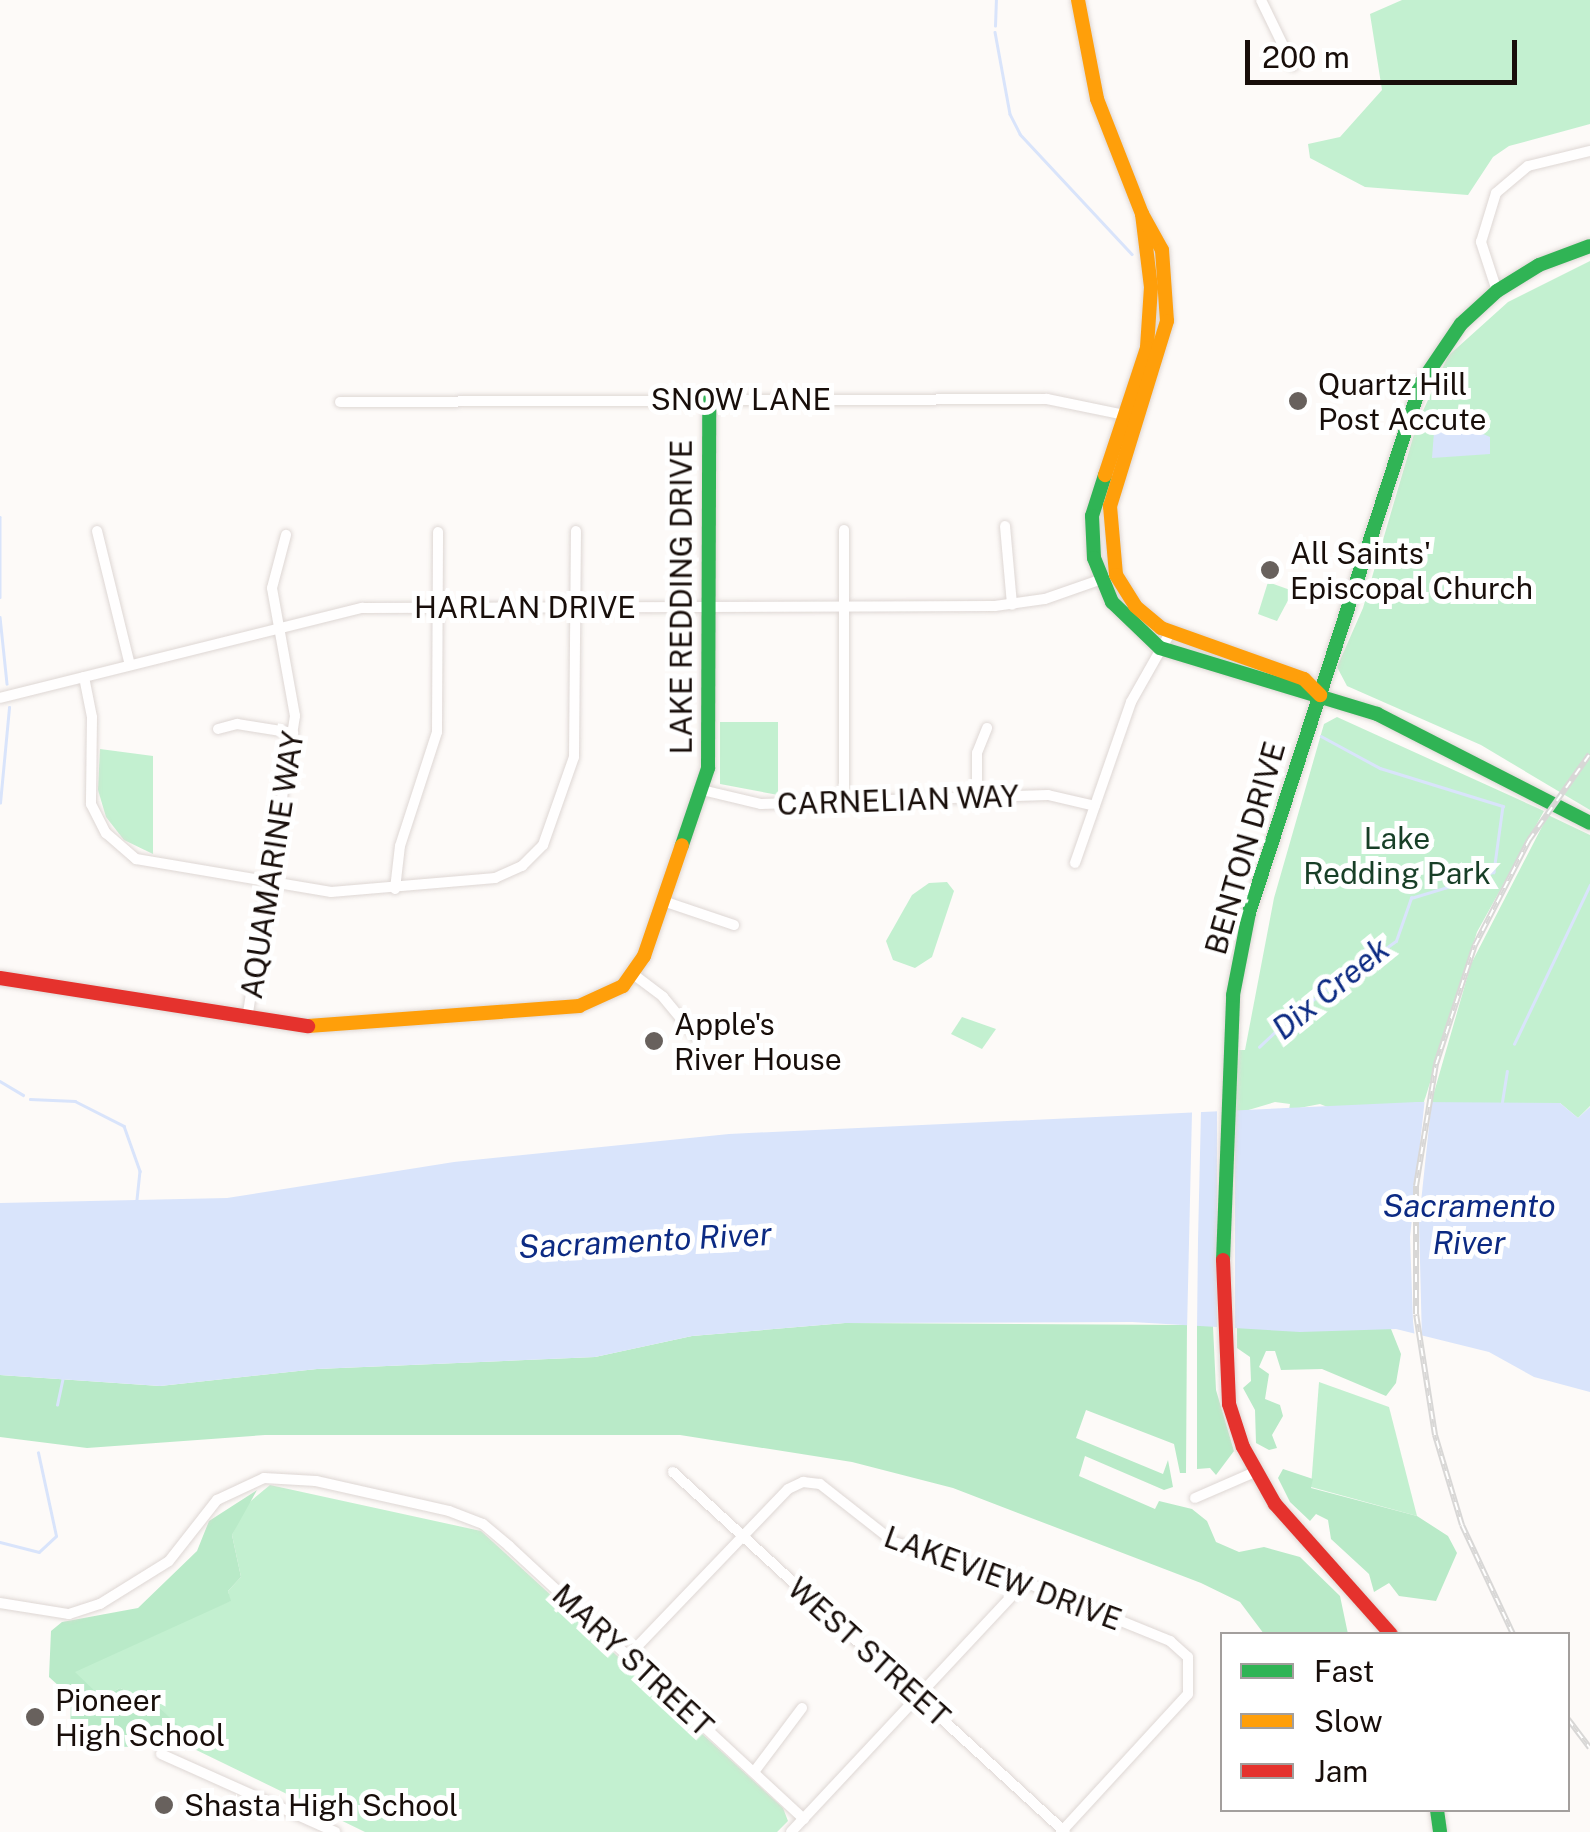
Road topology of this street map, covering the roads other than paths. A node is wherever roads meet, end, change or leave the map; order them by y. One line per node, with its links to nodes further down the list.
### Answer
1 (1078, 0): 5 (street)
2 (1261, 0): 3 (street)
3 (1293, 66)
4 (1590, 151): 7 (street)
5 (1142, 214): 10 (street); 11 (street)
6 (1590, 246): 7 (street, BENTON DRIVE)
7 (1497, 290): 29 (street, BENTON DRIVE)
8 (708, 399): 9 (street, SNOW LANE); 10 (street, SNOW LANE); 22 (street, LAKE REDDING DRIVE)
9 (340, 402)
10 (1123, 414): 11 (street, SNOW LANE); 18 (street)
11 (1140, 419): 18 (street)
12 (1005, 526): 19 (street)
13 (844, 530): 20 (street)
14 (97, 532): 27 (street)
15 (438, 532): 23 (street)
16 (576, 532): 21 (street)
17 (286, 535): 24 (street, AQUAMARINE WAY)
18 (1108, 578): 19 (street, HARLAN DRIVE); 25 (street); 26 (street)
19 (1012, 605): 20 (street, HARLAN DRIVE)
20 (843, 606): 22 (street, HARLAN DRIVE); 36 (street)
21 (577, 607): 22 (street, HARLAN DRIVE); 23 (street, HARLAN DRIVE); 41 (street)
22 (709, 607): 34 (street, LAKE REDDING DRIVE)
23 (438, 608): 24 (street, HARLAN DRIVE); 41 (street)
24 (278, 628): 27 (street, HARLAN DRIVE); 33 (street, AQUAMARINE WAY)
25 (1170, 633): 26 (street); 29 (street)
26 (1160, 648): 29 (street); 37 (street)
27 (130, 665): 28 (street, HARLAN DRIVE)
28 (84, 676): 30 (street, HARLAN DRIVE); 40 (street)
29 (1320, 695): 38 (street); 49 (street, BENTON DRIVE)
30 (0, 697)
31 (987, 728): 35 (street)
32 (218, 729): 33 (street)
33 (293, 733): 40 (street, AQUAMARINE WAY)
34 (702, 790): 36 (street, CARNELIAN WAY); 42 (street, LAKE REDDING DRIVE)
35 (977, 798): 36 (street, CARNELIAN WAY); 37 (street, CARNELIAN WAY)
36 (844, 801)
37 (1096, 806): 39 (street)
38 (1590, 823)
39 (1076, 863)
40 (268, 882): 41 (street); 46 (street, AQUAMARINE WAY)
41 (395, 889)
42 (663, 901): 43 (street); 44 (street, LAKE REDDING DRIVE)
43 (734, 925)
44 (633, 974): 46 (street); 47 (street)
45 (0, 978): 46 (street)
46 (247, 1019)
47 (698, 1038)
48 (673, 1472): 51 (street, WEST STREET)
49 (1256, 1472): 50 (street); 54 (street, BENTON DRIVE)
50 (1195, 1498)
51 (741, 1536): 52 (street, LAKEVIEW DRIVE); 55 (street); 56 (street, WEST STREET)
52 (1025, 1582): 56 (street); 61 (street, LAKEVIEW DRIVE)
53 (0, 1603): 55 (street, MARY STREET)
54 (1389, 1632)
55 (628, 1656): 59 (street, MARY STREET)
56 (918, 1697): 60 (street); 61 (street, WEST STREET)
57 (802, 1708): 59 (street)
58 (161, 1754): 62 (street)
59 (754, 1772): 60 (street, MARY STREET)
60 (804, 1818): 63 (street)
61 (1063, 1831)
62 (335, 1832)
63 (791, 1832)

